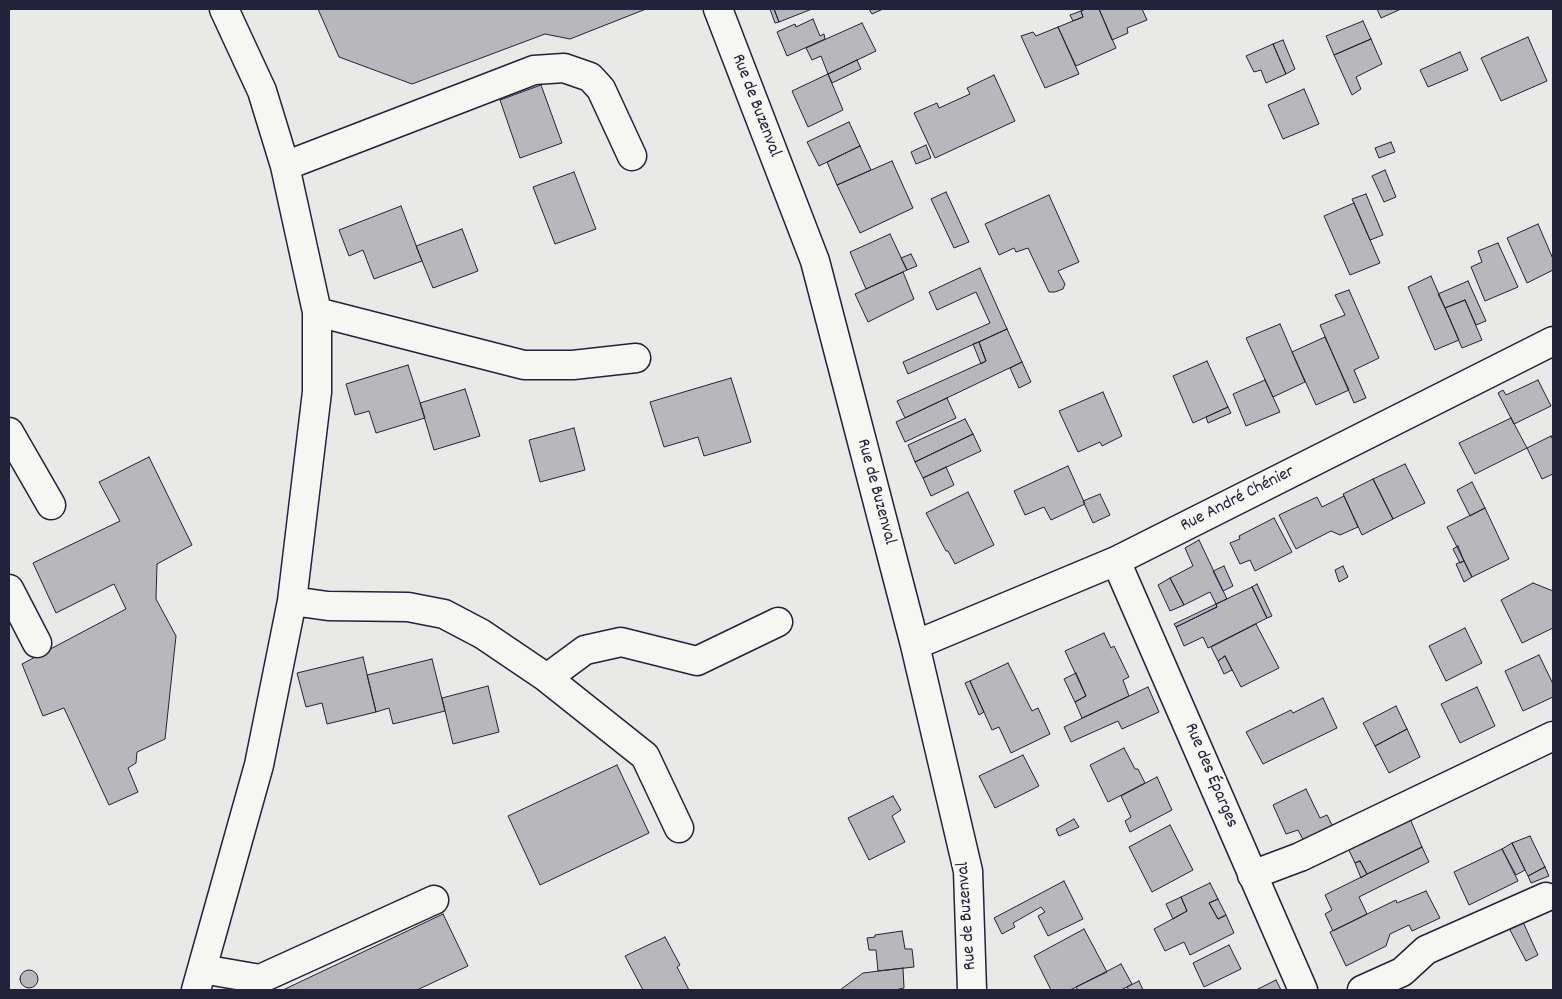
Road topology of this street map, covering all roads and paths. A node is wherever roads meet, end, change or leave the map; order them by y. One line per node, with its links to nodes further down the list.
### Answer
1 (224, 9): 4 (street)
2 (718, 9): 15 (street, Rue de Buzenval)
3 (632, 156): 4 (street)
4 (284, 166): 5 (street)
5 (317, 312): 7 (street); 12 (street)
6 (1553, 341): 10 (street, Rue André Chénier)
7 (636, 358)
8 (9, 432): 9 (street)
9 (51, 505)
10 (1116, 561): 15 (street, Rue André Chénier); 19 (street, Rue des Éparges)
11 (9, 589): 14 (street)
12 (292, 601): 16 (street); 22 (street)
13 (778, 622): 16 (street)
14 (37, 643)
15 (915, 645): 23 (street, Rue de Buzenval)
16 (548, 678): 18 (street)
17 (1553, 736): 19 (street)
18 (678, 828)
19 (1252, 875): 24 (street, Rue des Éparges)
20 (1546, 897): 25 (street)
21 (434, 900): 22 (street)
22 (199, 980)
23 (972, 990)
24 (1303, 990)
25 (1362, 990)

